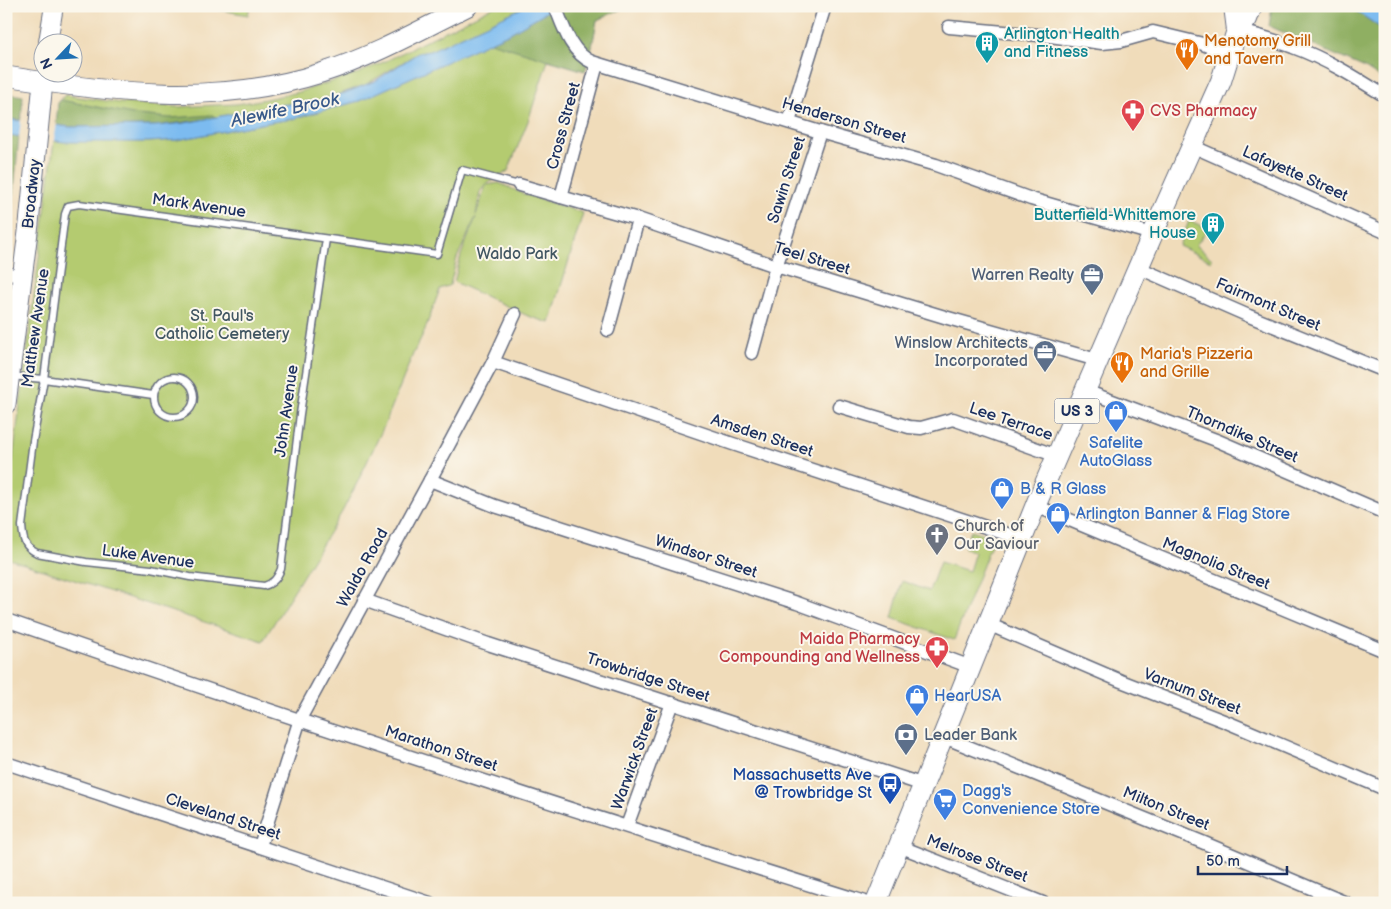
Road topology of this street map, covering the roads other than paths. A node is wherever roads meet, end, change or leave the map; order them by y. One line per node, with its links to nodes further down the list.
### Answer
1 (54, 6): 9 (main road)
2 (468, 6): 15 (main road)
3 (825, 6): 17 (street)
4 (1234, 6): 8 (highway, US 3)
5 (1252, 6): 8 (highway, US 3)
6 (556, 9): 11 (street, Henderson Street)
7 (948, 27): 10 (street)
8 (1237, 30): 10 (highway, US 3); 16 (street)
9 (50, 32)
10 (1230, 55): 19 (highway, US 3)
11 (597, 64): 17 (street, Henderson Street); 21 (street, Cross Street)
12 (6, 76): 13 (main road)
13 (32, 77)
14 (43, 82): 29 (main road, Broadway)
15 (71, 82)
16 (1385, 96)
17 (789, 122): 18 (street, Henderson Street)
18 (820, 132): 25 (street, Henderson Street); 27 (street, Sawin Street)
19 (1192, 146): 24 (street, Lafayette Street); 25 (highway, US 3)
20 (519, 185): 21 (street, Teel Street); 26 (lane, Mark Avenue)
21 (561, 197): 23 (street, Teel Street)
22 (68, 206): 26 (lane, Mark Avenue); 37 (lane, Matthew Avenue)
23 (638, 220): 27 (street, Teel Street); 31 (street)
24 (1385, 232)
25 (1152, 234): 28 (highway, US 3)
26 (326, 239): 48 (lane, John Avenue)
27 (777, 266): 32 (street, Sawin Street); 33 (street, Teel Street)
28 (1139, 268): 33 (highway, US 3); 35 (street, Fairmont Street)
29 (14, 275): 36 (main road, Broadway)
30 (516, 314): 34 (street, Waldo Road)
31 (608, 330)
32 (752, 353)
33 (1097, 360): 38 (highway, US 3)
34 (493, 362): 43 (street, Waldo Road); 46 (street, Amsden Street)
35 (1385, 371)
36 (10, 376): 37 (lane); 40 (main road, Broadway)
37 (44, 379): 39 (lane); 47 (lane, Matthew Avenue)
38 (1086, 391): 42 (highway, US 3); 45 (street, Thorndike Street)
39 (153, 394): 39 (lane)
40 (6, 404)
41 (839, 406): 42 (street, Lee Terrace)
42 (1057, 456): 44 (highway, US 3)
43 (430, 480): 49 (street, Waldo Road); 53 (street, Windsor Street)
44 (1036, 506): 46 (highway, US 3); 52 (street, Magnolia Street)
45 (1385, 513)
46 (1022, 539): 51 (highway, US 3)
47 (25, 544): 48 (lane, Luke Avenue)
48 (271, 584)
49 (364, 600): 54 (street, Trowbridge Street); 55 (street, Waldo Road)
50 (6, 620): 55 (street, Marathon Street)
51 (988, 624): 53 (highway, US 3); 59 (street, Varnum Street)
52 (1385, 651)
53 (971, 667): 56 (highway, US 3)
54 (672, 703): 58 (street, Trowbridge Street); 60 (street, Warwick Street)
55 (300, 719): 60 (street, Marathon Street); 61 (street, Waldo Road)
56 (944, 737): 58 (highway, US 3); 67 (street, Milton Street)
57 (6, 763): 61 (street, Cleveland Street)
58 (924, 785): 62 (highway, US 3)
59 (1385, 789)
60 (628, 826): 64 (street, Marathon Street)
61 (260, 846): 63 (street, Cleveland Street)
62 (899, 846): 65 (highway, US 3); 66 (street, Melrose Street)
63 (430, 903)
64 (868, 903)
65 (876, 903)
66 (1043, 903)
67 (1346, 903)

